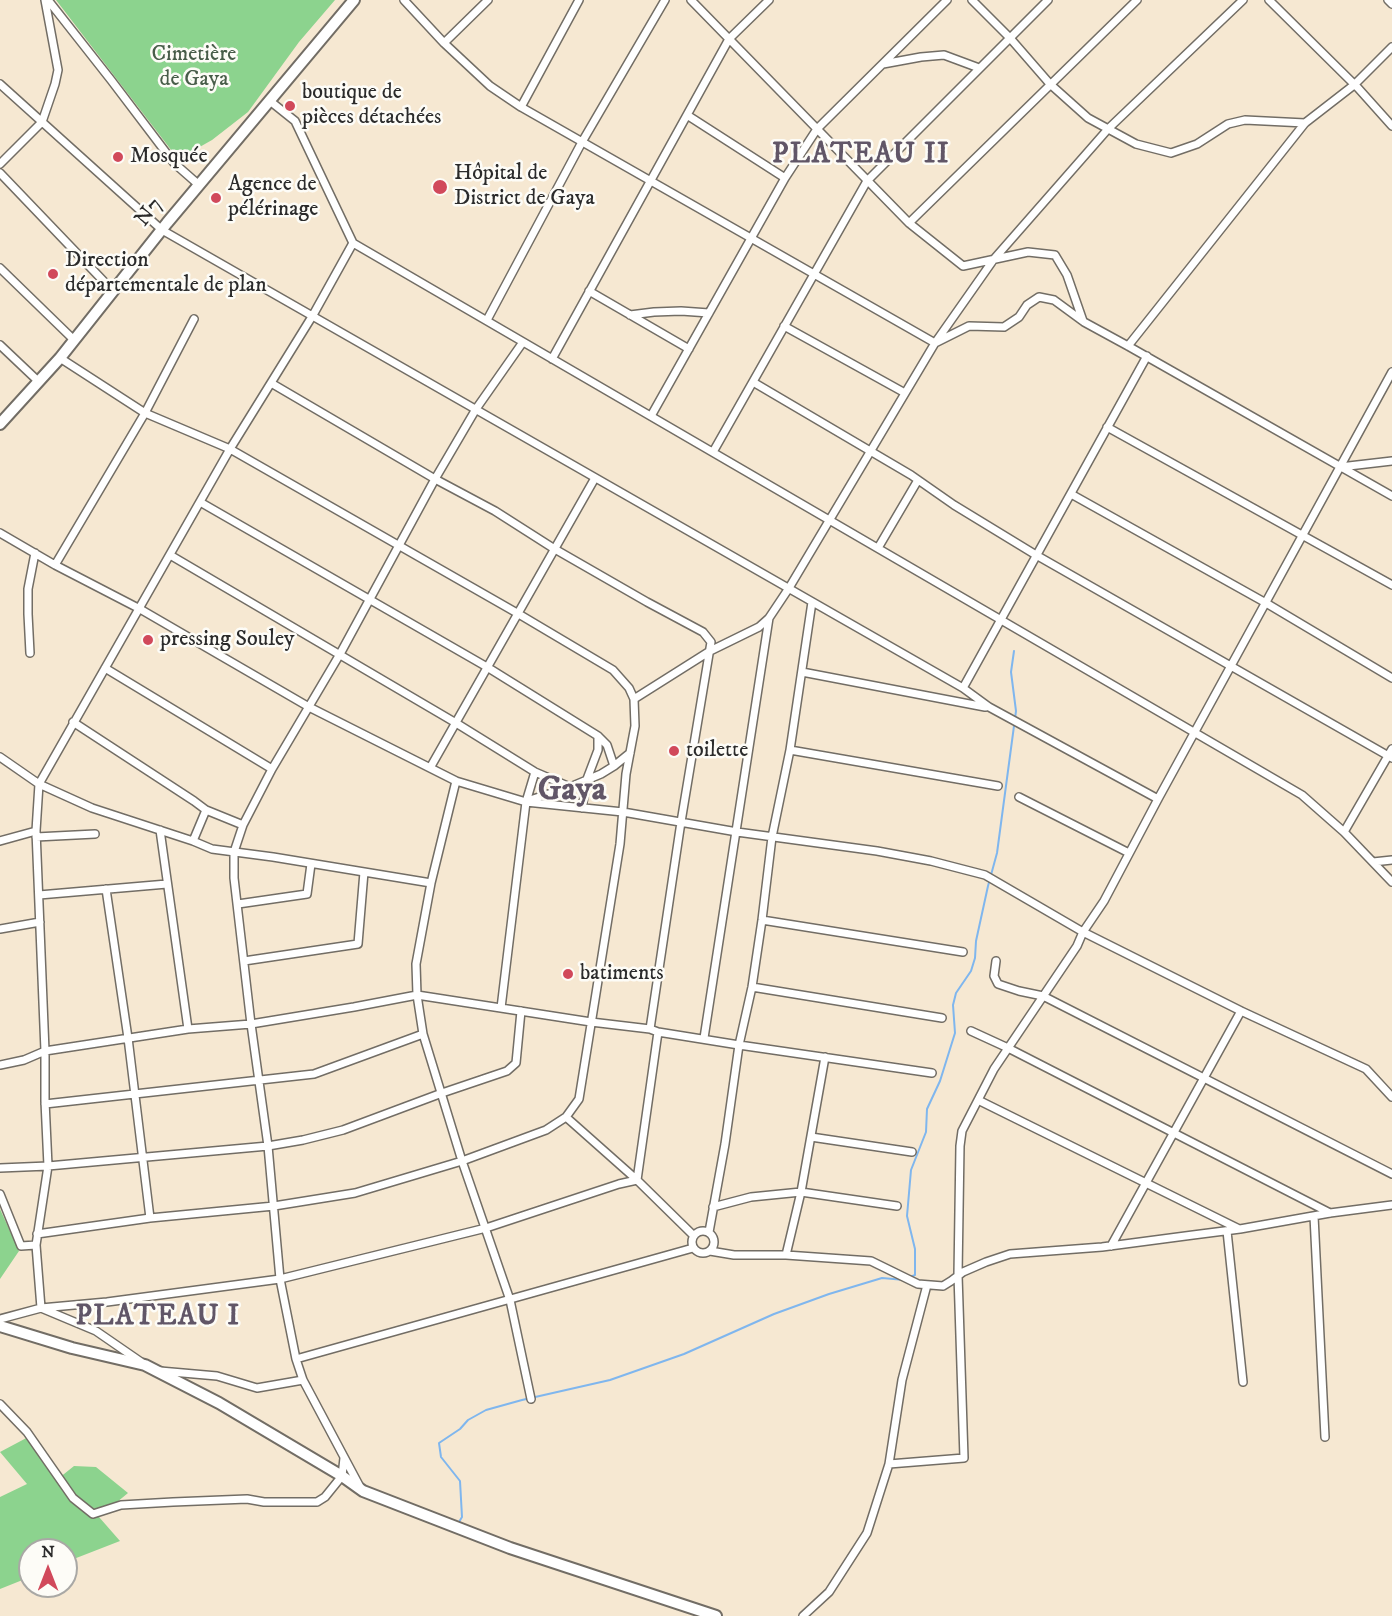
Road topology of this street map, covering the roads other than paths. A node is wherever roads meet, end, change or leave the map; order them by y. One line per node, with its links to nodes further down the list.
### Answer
1 (46, 0): 29 (street); 40 (street)
2 (354, 0): 26 (street, N7)
3 (404, 0): 19 (street)
4 (488, 0): 19 (street)
5 (579, 0): 27 (street)
6 (665, 0): 34 (street)
7 (691, 0): 18 (street)
8 (769, 0): 18 (street)
9 (947, 0): 21 (street)
10 (972, 0): 17 (street)
11 (1048, 0): 17 (street)
12 (1137, 0): 24 (street)
13 (1243, 0): 33 (street)
14 (1269, 0): 25 (street)
15 (1388, 0): 16 (street)
16 (1392, 4)
17 (1010, 38): 22 (street); 24 (street)
18 (729, 39): 28 (street); 32 (street)
19 (444, 43): 27 (street)
20 (1392, 47): 25 (street)
21 (883, 64): 22 (street); 32 (street)
22 (979, 68): 39 (street)
23 (0, 84): 29 (street)
24 (1050, 84): 33 (street); 41 (street)
25 (1354, 85): 30 (street); 31 (street)
26 (270, 101): 40 (street, N7); 44 (street)
27 (521, 107): 34 (street)
28 (687, 115): 37 (street); 38 (street)
29 (42, 123): 35 (street); 42 (street)
30 (1305, 123): 33 (street); 61 (street)
31 (1392, 126)
32 (817, 129): 37 (street); 39 (street)
33 (1108, 129): 45 (street)
34 (582, 142): 38 (street); 54 (street)
35 (0, 164)
36 (0, 173): 48 (street)
37 (785, 178): 43 (street)
38 (650, 181): 43 (street); 49 (street)
39 (867, 181): 41 (street); 47 (street)
40 (199, 184): 42 (street, N7)
41 (909, 223): 45 (street)
42 (162, 230): 48 (street, N7); 51 (street)
43 (751, 238): 47 (street); 50 (street)
44 (353, 243): 51 (street); 54 (street)
45 (994, 260): 55 (street); 59 (street)
46 (0, 267): 57 (street)
47 (814, 274): 56 (street); 59 (street)
48 (113, 291): 57 (street, N7)
49 (589, 291): 52 (street); 65 (street)
50 (709, 314): 52 (street); 62 (street)
51 (314, 315): 69 (street); 71 (street)
52 (630, 315): 62 (street)
53 (194, 319): 72 (street)
54 (487, 321): 58 (street)
55 (1084, 322): 59 (street); 61 (street)
56 (784, 326): 68 (street); 70 (street)
57 (74, 340): 64 (street, N7)
58 (523, 342): 65 (street); 71 (street)
59 (935, 343): 70 (street)
60 (0, 345): 67 (street)
61 (1128, 346): 63 (street)
62 (689, 349): 73 (street)
63 (1147, 356): 75 (street); 80 (street)
64 (60, 358): 67 (street, N7); 72 (street)
65 (552, 358): 73 (street)
66 (1392, 372): 80 (street)
67 (38, 381): 74 (street, N7)
68 (753, 382): 77 (street); 78 (street)
69 (271, 383): 76 (street); 82 (street)
70 (905, 393): 77 (street)
71 (476, 410): 81 (street); 82 (street)
72 (145, 413): 76 (street); 96 (street)
73 (651, 416): 78 (street)
74 (0, 424)
75 (1107, 427): 84 (street); 89 (street)
76 (230, 449): 86 (street); 90 (street)
77 (870, 451): 83 (street); 87 (street)
78 (713, 452): 87 (street)
79 (1392, 461): 80 (street)
80 (1340, 467): 85 (street); 89 (street)
81 (595, 478): 91 (street); 98 (street)
82 (435, 479): 90 (street); 91 (street)
83 (918, 480): 92 (street); 95 (street)
84 (1071, 494): 95 (street); 101 (street)
85 (1392, 496)
86 (200, 502): 94 (street); 99 (street)
87 (830, 520): 92 (street); 98 (street)
88 (0, 533): 93 (street)
89 (1303, 536): 97 (street); 101 (street)
90 (399, 546): 99 (street); 103 (street)
91 (553, 548): 103 (street); 106 (street)
92 (878, 548): 105 (street)
93 (35, 553): 96 (street); 107 (street)
94 (170, 555): 102 (street); 108 (street)
95 (1036, 555): 105 (street); 109 (street)
96 (55, 565): 102 (street)
97 (1392, 585)
98 (789, 588): 100 (street); 104 (street)
99 (370, 598): 108 (street); 110 (street)
100 (812, 602): 112 (street); 114 (street)
101 (1266, 603): 109 (street); 113 (street)
102 (140, 609): 111 (street); 116 (street)
103 (517, 613): 110 (street); 115 (street)
104 (769, 618): 106 (street); 144 (street)
105 (1001, 620): 114 (street); 120 (street)
106 (710, 651): 115 (street); 141 (street)
107 (30, 653)
108 (340, 654): 116 (street); 119 (street)
109 (1231, 666): 120 (street); 124 (street)
110 (487, 667): 119 (street); 121 (street)
111 (105, 668): 118 (street); 128 (street)
112 (802, 672): 117 (street); 122 (street)
113 (1392, 678)
114 (963, 688): 117 (street)
115 (634, 699): 123 (street)
116 (309, 707): 127 (street); 128 (street)
117 (989, 707): 136 (street)
118 (73, 722): 132 (street); 139 (street)
119 (456, 723): 127 (street); 129 (street)
120 (1195, 733): 136 (street); 145 (street)
121 (598, 736): 126 (street); 130 (street)
122 (790, 750): 133 (street); 148 (street)
123 (630, 753): 126 (street); 140 (street)
124 (1391, 755): 145 (street)
125 (0, 757): 132 (street)
126 (614, 766): 130 (street)
127 (430, 768): 131 (street)
128 (272, 769): 142 (street)
129 (535, 772): 134 (street); 137 (street)
130 (587, 779): 134 (street); 138 (street)
131 (456, 781): 137 (street); 158 (street)
132 (39, 784): 143 (street); 146 (street)
133 (998, 786)
134 (570, 787): 137 (street)
135 (1019, 797): 152 (street)
136 (1158, 799): 152 (street)
137 (526, 802): 138 (street); 173 (street)
138 (582, 808): 140 (street)
139 (206, 810): 142 (street); 149 (street)
140 (622, 812): 141 (street); 177 (street)
141 (681, 822): 144 (street); 180 (street)
142 (243, 825): 151 (street)
143 (160, 830): 149 (street); 159 (street)
144 (736, 832): 148 (street); 185 (street)
145 (1344, 832): 154 (street)
146 (36, 834): 147 (street); 150 (street); 161 (street)
147 (94, 834)
148 (772, 837): 163 (street); 166 (street)
149 (193, 840): 151 (street)
150 (0, 841)
151 (234, 852): 155 (street); 162 (street)
152 (1129, 853): 166 (street)
153 (1392, 860): 154 (street)
154 (1373, 862): 157 (street)
155 (311, 864): 156 (street); 162 (street)
156 (364, 872): 158 (street); 169 (street)
157 (1392, 882)
158 (431, 883): 171 (street)
159 (167, 884): 160 (street); 179 (street)
160 (106, 889): 161 (street); 184 (street)
161 (39, 895): 164 (street)
162 (238, 904): 169 (street)
163 (762, 920): 167 (street); 170 (street)
164 (40, 922): 165 (street); 188 (street)
165 (0, 929)
166 (1083, 932): 172 (street); 175 (street)
167 (963, 952)
168 (996, 961): 172 (street)
169 (244, 962): 178 (street)
170 (752, 987): 176 (street); 186 (street)
171 (417, 995): 173 (street); 178 (street); 183 (street)
172 (1043, 996): 187 (street); 192 (street)
173 (501, 1008): 174 (street)
174 (521, 1011): 177 (street); 194 (street)
175 (1241, 1011): 192 (street); 196 (street)
176 (942, 1018)
177 (591, 1022): 180 (street); 199 (street)
178 (251, 1024): 179 (street); 193 (street)
179 (188, 1029): 184 (street)
180 (650, 1029): 182 (street)
181 (971, 1031): 187 (street)
182 (658, 1032): 185 (street); 209 (street)
183 (423, 1034): 193 (street); 194 (street)
184 (128, 1038): 188 (street); 195 (street)
185 (704, 1038): 186 (street)
186 (739, 1045): 189 (street); 216 (street)
187 (1008, 1048): 197 (street); 200 (street)
188 (45, 1051): 190 (street); 198 (street)
189 (825, 1057): 191 (street); 201 (street)
190 (0, 1065)
191 (932, 1073)
192 (1203, 1078): 200 (street); 208 (street)
193 (259, 1080): 195 (street); 202 (street)
194 (442, 1093): 202 (street); 205 (street)
195 (134, 1094): 198 (street); 204 (street)
196 (1392, 1098)
197 (978, 1100): 210 (street); 231 (street)
198 (45, 1104): 206 (street)
199 (566, 1117): 205 (street); 209 (street)
200 (1173, 1133): 210 (street); 217 (street)
201 (811, 1137): 203 (street); 211 (street)
202 (268, 1146): 204 (street); 214 (street)
203 (912, 1152)
204 (143, 1157): 206 (street); 219 (street)
205 (462, 1161): 214 (street); 220 (street)
206 (48, 1166): 207 (street); 224 (street)
207 (0, 1168)
208 (1392, 1174)
209 (637, 1180): 220 (street); 225 (street)
210 (1146, 1183): 221 (street); 227 (street)
211 (801, 1192): 215 (street); 216 (street); 230 (street)
212 (0, 1194): 226 (street)
213 (1392, 1205): 217 (street)
214 (274, 1206): 219 (street); 232 (street)
215 (897, 1206)
216 (713, 1207): 223 (street)
217 (1330, 1213): 218 (street)
218 (1314, 1216): 221 (street); 245 (street)
219 (150, 1218): 224 (street)
220 (486, 1228): 232 (street); 234 (street)
221 (1240, 1229): 222 (street)
222 (1227, 1231): 227 (street); 242 (street)
223 (709, 1232): 225 (street); 229 (street)
224 (37, 1234): 226 (street)
225 (694, 1236): 228 (street)
226 (36, 1245): 235 (street)
227 (1111, 1246): 231 (street)
228 (693, 1248): 229 (street); 234 (street)
229 (710, 1251): 230 (street)
230 (786, 1255): 233 (street)
231 (958, 1275): 233 (street); 247 (street)
232 (280, 1279): 235 (street); 238 (street)
233 (927, 1285): 247 (street)
234 (510, 1300): 238 (street); 243 (street)
235 (41, 1308): 236 (street); 239 (street)
236 (0, 1319)
237 (0, 1326): 239 (street)
238 (296, 1359): 241 (street)
239 (145, 1365): 240 (street)
240 (158, 1370): 241 (street); 248 (street)
241 (303, 1380): 246 (street)
242 (1243, 1382)
243 (531, 1399)
244 (0, 1404): 248 (street)
245 (1325, 1437)
246 (344, 1458): 248 (street); 249 (street)
247 (890, 1464): 251 (street)
248 (342, 1476): 249 (street)
249 (363, 1491): 250 (street)
250 (716, 1616)
251 (803, 1616)

